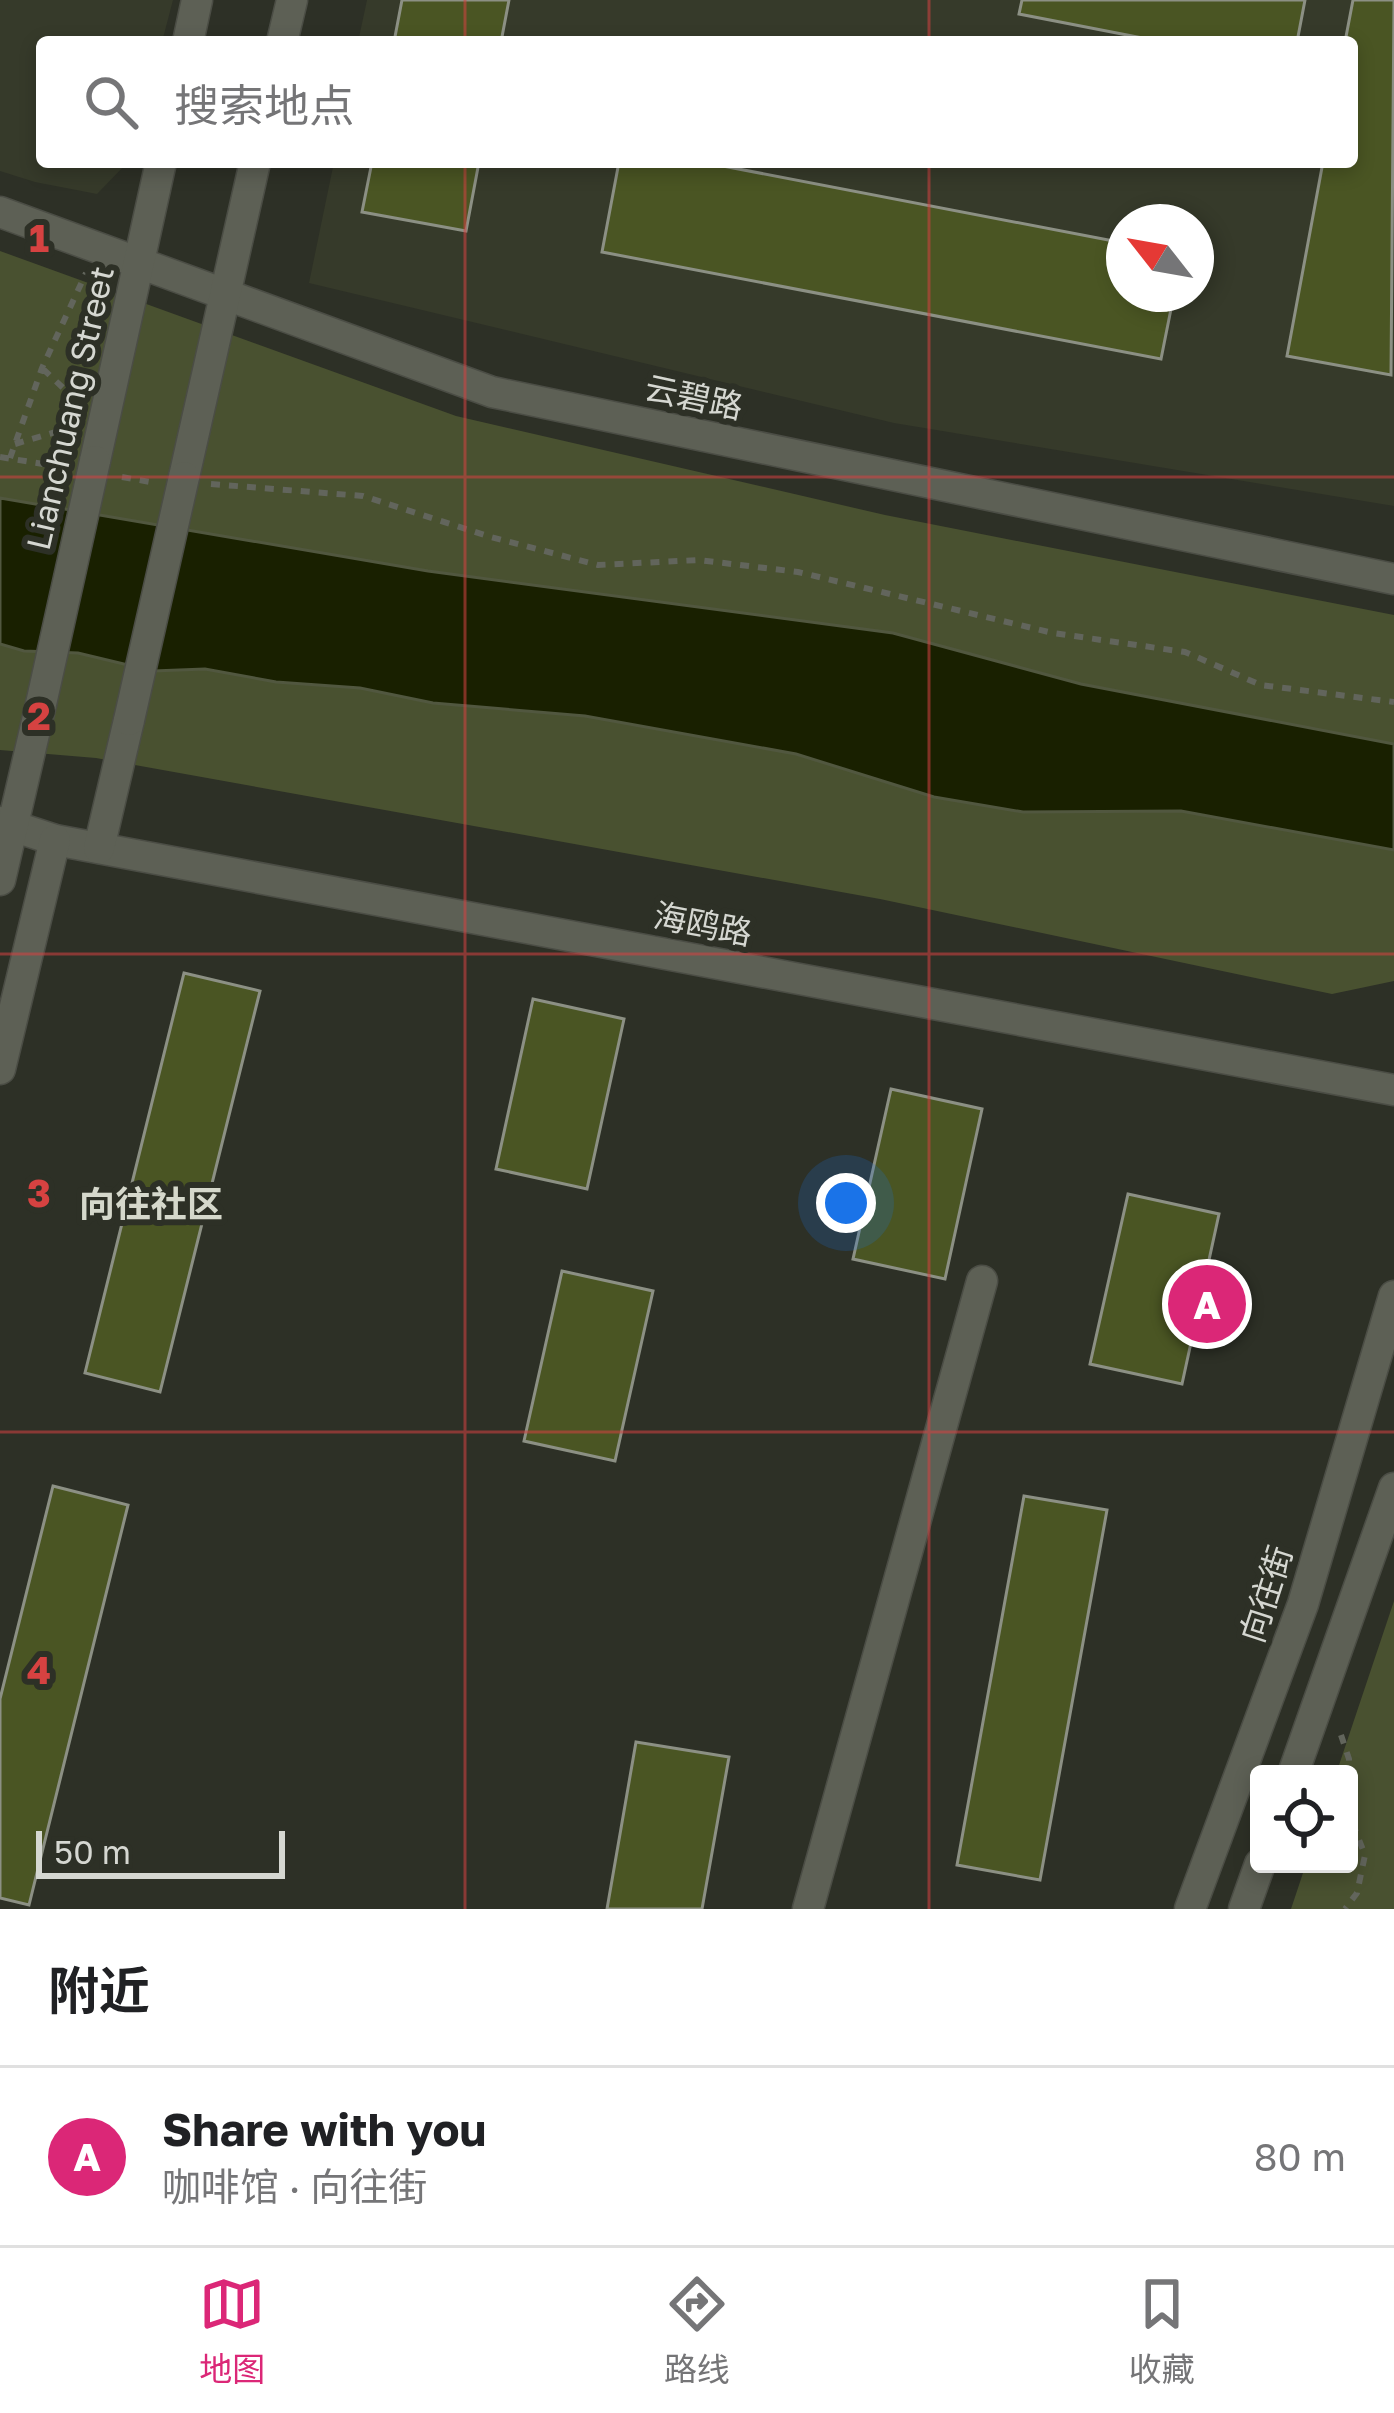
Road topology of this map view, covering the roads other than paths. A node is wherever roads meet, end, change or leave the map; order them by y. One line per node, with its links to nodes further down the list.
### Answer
1 (197, 0): 3 (street)
2 (292, 0): 4 (street)
3 (189, 36)
4 (283, 36)
5 (160, 168): 8 (street, Lianchuang Street)
6 (254, 168): 9 (street)
7 (0, 212): 8 (street, 云碧路)
8 (139, 263): 9 (street, 云碧路); 11 (street, Lianchuang Street, bridge)
9 (225, 294): 10 (street, 云碧路); 13 (street, bridge)
10 (1394, 580)
11 (6, 824): 12 (street, 海鸥路); 14 (street, Lianchuang Street)
12 (55, 840): 13 (street, 海鸥路); 15 (street)
13 (99, 848): 16 (street, 海鸥路)
14 (0, 880)
15 (0, 1069)
16 (1394, 1090)
17 (982, 1281): 22 (street)
18 (1394, 1297): 23 (street, 向往街)
19 (1394, 1488): 20 (street)
20 (1296, 1765)
21 (1257, 1873): 24 (street)
22 (808, 1909)
23 (1190, 1909)
24 (1244, 1909)

